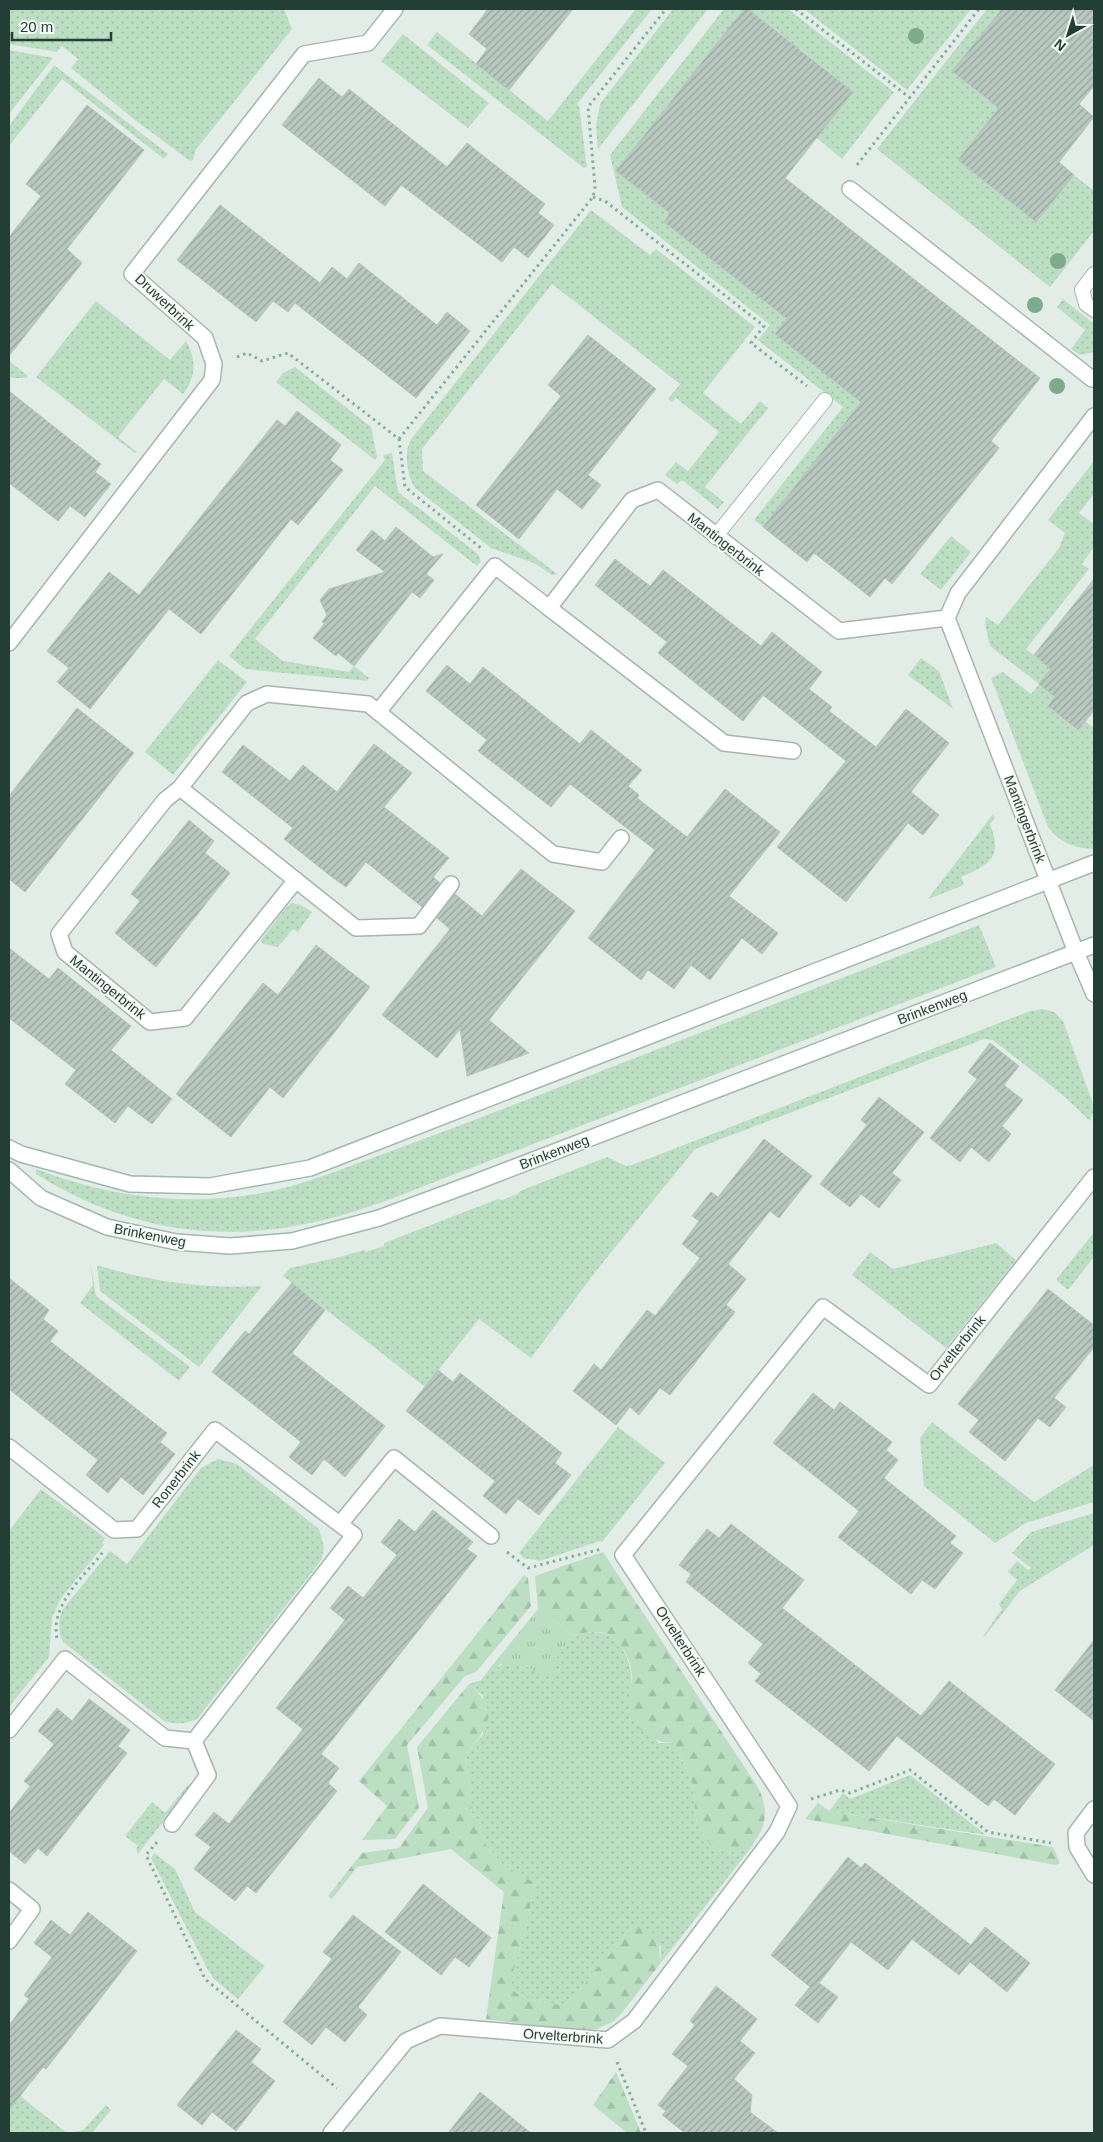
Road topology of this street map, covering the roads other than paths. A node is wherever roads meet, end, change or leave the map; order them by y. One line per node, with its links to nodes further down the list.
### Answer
1 (395, 9): 11 (street, Druwerbrink)
2 (850, 190): 5 (street)
3 (1094, 274): 4 (lane)
4 (1094, 310)
5 (1094, 380)
6 (825, 400): 8 (lane)
7 (1094, 416): 10 (street)
8 (715, 536): 9 (street, Mantingerbrink); 10 (street, Mantingerbrink)
9 (548, 608): 12 (street); 13 (street)
10 (947, 618): 18 (street, Mantingerbrink)
11 (9, 643)
12 (378, 712): 14 (street, Mantingerbrink); 15 (street, Mantingerbrink)
13 (793, 751)
14 (180, 788): 17 (street); 17 (street, Mantingerbrink)
15 (621, 838)
16 (1094, 863): 18 (street)
17 (296, 880): 19 (street)
18 (1048, 880): 21 (street, Mantingerbrink); 23 (street)
19 (451, 884)
20 (1094, 945): 21 (street, Brinkenweg)
21 (1076, 952): 22 (street); 24 (street, Brinkenweg)
22 (1094, 994)
23 (9, 1148)
24 (9, 1170)
25 (1094, 1177): 36 (street, Orvelterbrink)
26 (9, 1447): 27 (street, Ronerbrink)
27 (340, 1524): 28 (street); 30 (street, Ronerbrink)
28 (491, 1536)
29 (9, 1730): 30 (street)
30 (194, 1741): 32 (street)
31 (1094, 1809): 33 (street)
32 (172, 1824)
33 (1094, 1875)
34 (9, 1890): 35 (street)
35 (9, 1941)
36 (331, 2133)

